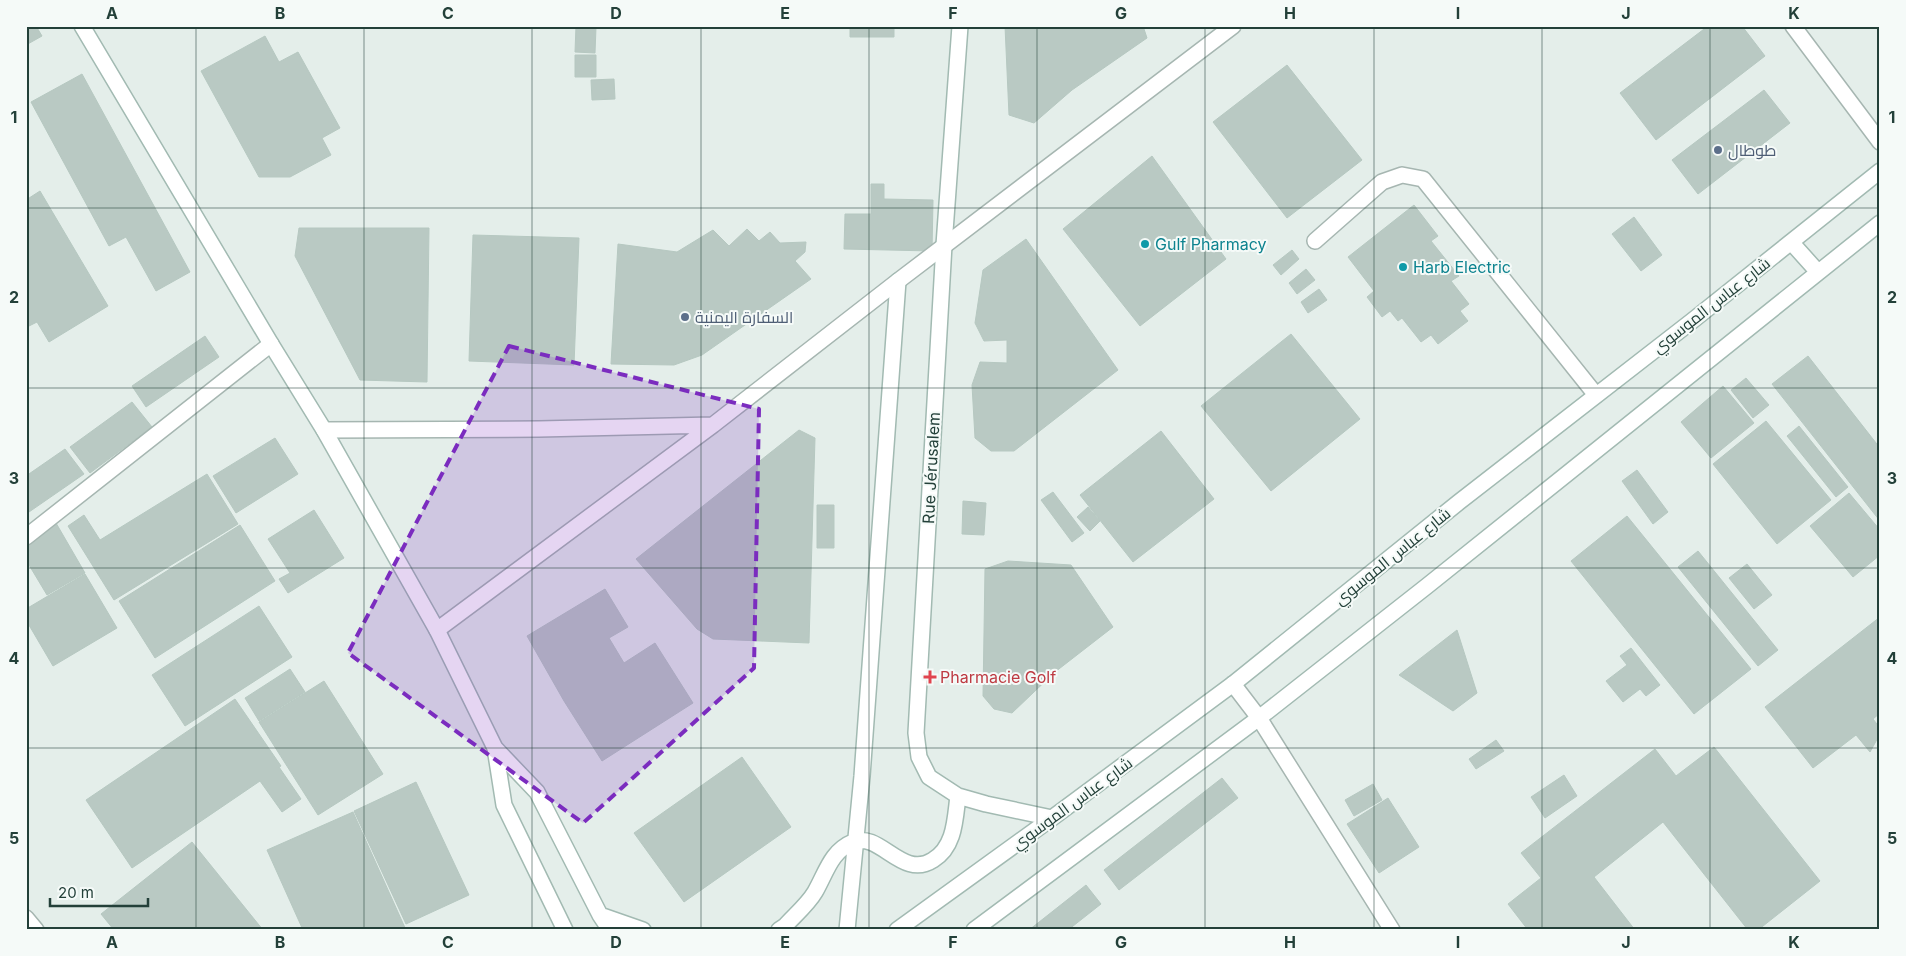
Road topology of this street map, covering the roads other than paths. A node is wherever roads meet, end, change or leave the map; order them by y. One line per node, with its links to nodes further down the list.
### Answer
1 (82, 26): 13 (street)
2 (960, 26): 10 (street, Rue Jérusalem)
3 (1233, 26): 10 (street)
4 (1793, 26): 5 (street)
5 (1880, 142)
6 (1880, 171): 9 (street, شارع عباس الموسوي)
7 (1880, 223): 11 (street)
8 (1315, 241): 14 (street)
9 (1791, 242): 11 (street); 14 (street, شارع عباس الموسوي)
10 (944, 246): 12 (street); 22 (street, Rue Jérusalem)
11 (1817, 271): 20 (street)
12 (898, 280): 15 (street); 24 (street)
13 (271, 344): 16 (street); 17 (street)
14 (1596, 395): 19 (street, شارع عباس الموسوي)
15 (713, 425): 16 (street); 18 (street)
16 (324, 430): 18 (street)
17 (26, 537)
18 (437, 630): 21 (street)
19 (1233, 684): 20 (street); 23 (street, شارع عباس الموسوي)
20 (1259, 718): 34 (street); 35 (street)
21 (495, 748): 25 (street); 28 (street)
22 (958, 796): 23 (street, Rue Jérusalem); 24 (street)
23 (1052, 818): 33 (street, شارع عباس الموسوي)
24 (856, 841): 31 (street); 32 (street)
25 (600, 915): 29 (street); 30 (street)
26 (26, 918): 27 (street)
27 (36, 930)
28 (565, 930)
29 (610, 930)
30 (643, 930)
31 (779, 930)
32 (847, 930)
33 (896, 930)
34 (974, 930)
35 (1392, 930)

